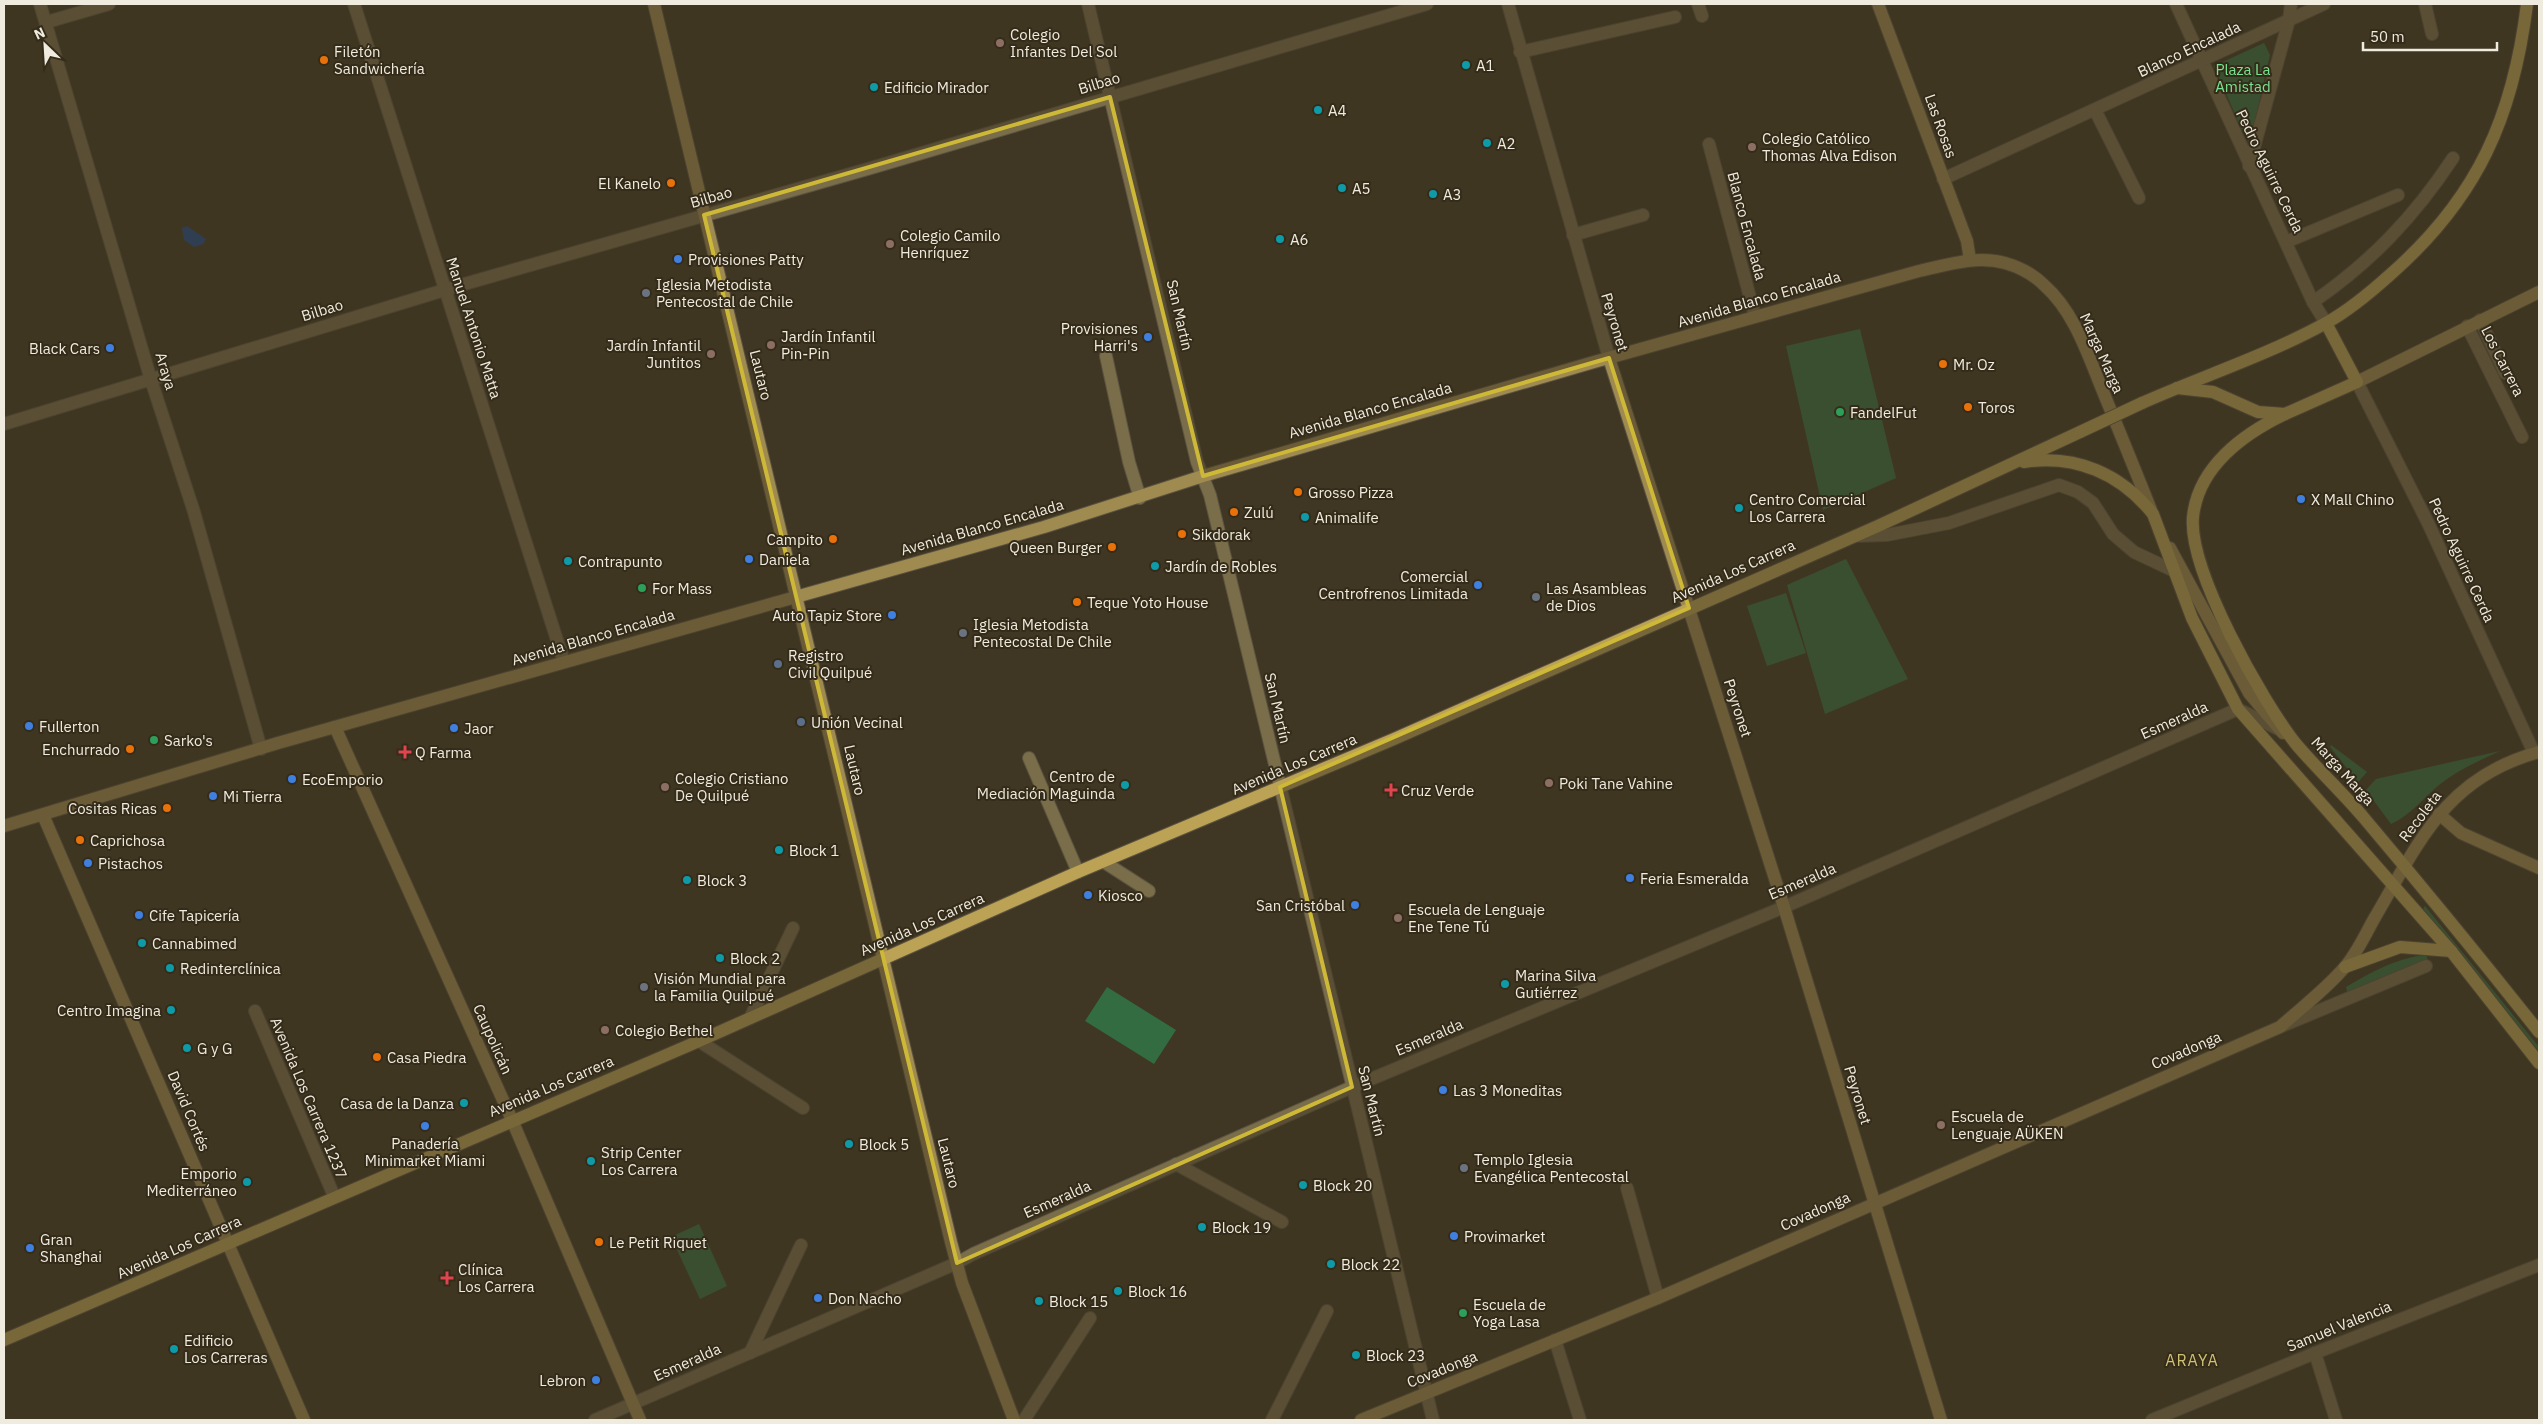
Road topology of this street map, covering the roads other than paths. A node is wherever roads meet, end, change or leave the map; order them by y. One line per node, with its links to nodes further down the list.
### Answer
1 (40, 4): 16 (street, Araya)
2 (109, 4): 16 (street)
3 (354, 4): 33 (street, Manuel Antonio Matta)
4 (654, 4): 28 (street, Lautaro)
5 (1088, 4): 20 (street, San Martín)
6 (1427, 4): 20 (street, Bilbao)
7 (1508, 4): 18 (street, Peyronet)
8 (1878, 4): 25 (street, Las Rosas)
9 (2176, 4): 19 (street, Pedro Aguirre Cerda)
10 (2291, 4): 15 (street)
11 (2324, 4): 15 (street, Blanco Encalada)
12 (2426, 4): 17 (street)
13 (2526, 4): 38 (main road, Avenida Los Carrera)
14 (1675, 17): 18 (street)
15 (2289, 20): 19 (street, Blanco Encalada); 24 (street)
16 (46, 22): 43 (street, Araya)
17 (2432, 34)
18 (1520, 52): 30 (street, Peyronet)
19 (2200, 62): 21 (street, Blanco Encalada); 24 (street, Pedro Aguirre Cerda)
20 (1110, 97): 28 (street, Bilbao); 50 (street, San Martín)
21 (2095, 110): 25 (street, Blanco Encalada); 27 (street)
22 (1709, 144): 36 (street, Blanco Encalada)
23 (2453, 158): 35 (street)
24 (2249, 166): 31 (street, Pedro Aguirre Cerda)
25 (1943, 179): 32 (street, Las Rosas)
26 (2398, 195): 31 (street)
27 (2139, 198)
28 (704, 215): 33 (street, Bilbao); 55 (street, Lautaro)
29 (1642, 215): 30 (street)
30 (1573, 235): 41 (street, Peyronet)
31 (2286, 242): 35 (street, Pedro Aguirre Cerda)
32 (1970, 260): 36 (street, Avenida Blanco Encalada); 52 (street, Marga Marga)
33 (445, 290): 43 (street, Bilbao); 57 (street, Manuel Antonio Matta)
34 (2539, 292): 37 (street, Los Carrera)
35 (2313, 302): 38 (street, Pedro Aguirre Cerda)
36 (1756, 316): 41 (street, Avenida Blanco Encalada)
37 (2480, 320): 39 (street, Los Carrera); 42 (street)
38 (2326, 323): 44 (main road); 45 (main road, Avenida Los Carrera)
39 (2467, 326): 44 (street, Los Carrera); 48 (street, Los Carrera)
40 (1106, 356): 51 (street)
41 (1609, 358): 50 (street, Avenida Blanco Encalada); 56 (street, Peyronet)
42 (2505, 372)
43 (151, 380): 47 (street, Bilbao); 62 (street, Araya)
44 (2357, 382): 46 (main road); 63 (street, Pedro Aguirre Cerda)
45 (2175, 388): 46 (main road); 49 (main road, Avenida Los Carrera, bridge)
46 (2285, 414): 61 (main road)
47 (4, 424)
48 (2522, 437)
49 (1996, 470): 52 (main road); 53 (main road, Avenida Los Carrera)
50 (1203, 476): 51 (street, Avenida Blanco Encalada); 65 (street, San Martín)
51 (1140, 498): 55 (street, Avenida Blanco Encalada)
52 (2153, 514): 54 (main road, Marga Marga); 60 (street, Marga Marga)
53 (1852, 537): 54 (street, Avenida Los Carrera); 56 (main road, Avenida Los Carrera)
54 (2172, 570): 58 (main road, Marga Marga)
55 (798, 597): 57 (street, Avenida Blanco Encalada); 78 (street, Lautaro)
56 (1689, 608): 65 (main road, Avenida Los Carrera); 75 (street, Peyronet)
57 (564, 662): 59 (street, Avenida Blanco Encalada)
58 (2238, 710): 60 (street); 73 (main road, Marga Marga); 75 (street, Esmeralda)
59 (335, 727): 62 (street, Avenida Blanco Encalada); 89 (street, Caupolicán)
60 (2278, 728): 61 (street, Marga Marga)
61 (2295, 742): 70 (main road, Marga Marga)
62 (261, 749): 67 (street, Avenida Blanco Encalada)
63 (2537, 753): 66 (street, Recoleta)
64 (1029, 758): 72 (street)
65 (1280, 788): 69 (main road, Avenida Los Carrera); 87 (street, San Martín)
66 (2439, 814): 70 (street, Recoleta); 71 (street)
67 (43, 815): 68 (street, Avenida Blanco Encalada); 95 (street, David Cortés)
68 (4, 826)
69 (1104, 862): 72 (main road, Avenida Los Carrera); 74 (street)
70 (2404, 868): 73 (street, Recoleta); 84 (main road, Marga Marga)
71 (2539, 868)
72 (1078, 872): 78 (main road, Avenida Los Carrera)
73 (2393, 886): 77 (main road, Marga Marga); 80 (street, Covadonga)
74 (1149, 891)
75 (1784, 907): 87 (street, Esmeralda); 93 (street, Peyronet)
76 (793, 928): 82 (street)
77 (2451, 951): 80 (main road); 86 (main road, Marga Marga)
78 (882, 959): 82 (main road, Avenida Los Carrera); 97 (street, Lautaro)
79 (2426, 966): 83 (street, Covadonga)
80 (2345, 967): 83 (street, Covadonga)
81 (255, 1012): 92 (street, Avenida Los Carrera 1237)
82 (750, 1018): 85 (main road, Avenida Los Carrera)
83 (2280, 1027): 93 (street, Covadonga)
84 (2539, 1032)
85 (699, 1041): 88 (street); 89 (main road, Avenida Los Carrera)
86 (2539, 1063)
87 (1352, 1087): 90 (street, Esmeralda); 106 (street, San Martín)
88 (803, 1108)
89 (512, 1120): 92 (main road, Avenida Los Carrera); 107 (street, Caupolicán)
90 (1176, 1164): 94 (street); 97 (street, Esmeralda)
91 (1627, 1188): 99 (street)
92 (334, 1196): 95 (main road, Avenida Los Carrera)
93 (1874, 1202): 99 (street, Covadonga); 117 (street, Peyronet)
94 (1282, 1222)
95 (228, 1243): 102 (main road, Avenida Los Carrera); 108 (street, David Cortés)
96 (801, 1245): 104 (street)
97 (957, 1263): 104 (street, Esmeralda); 111 (street, Lautaro)
98 (2539, 1265): 105 (street, Samuel Valencia)
99 (1658, 1298): 103 (street, Covadonga)
100 (1327, 1310): 113 (street)
101 (1090, 1318): 112 (street)
102 (4, 1340)
103 (1555, 1340): 106 (street, Covadonga); 116 (street)
104 (750, 1352): 107 (street, Esmeralda)
105 (2315, 1352): 118 (street, Samuel Valencia); 119 (street)
106 (1427, 1393): 114 (street, Covadonga); 115 (street, San Martín)
107 (633, 1404): 109 (street, Esmeralda); 110 (street, Caupolicán)
108 (304, 1420)
109 (595, 1420)
110 (640, 1420)
111 (1014, 1420)
112 (1024, 1420)
113 (1272, 1420)
114 (1361, 1420)
115 (1433, 1420)
116 (1580, 1420)
117 (1941, 1420)
118 (2152, 1420)
119 (2336, 1420)

